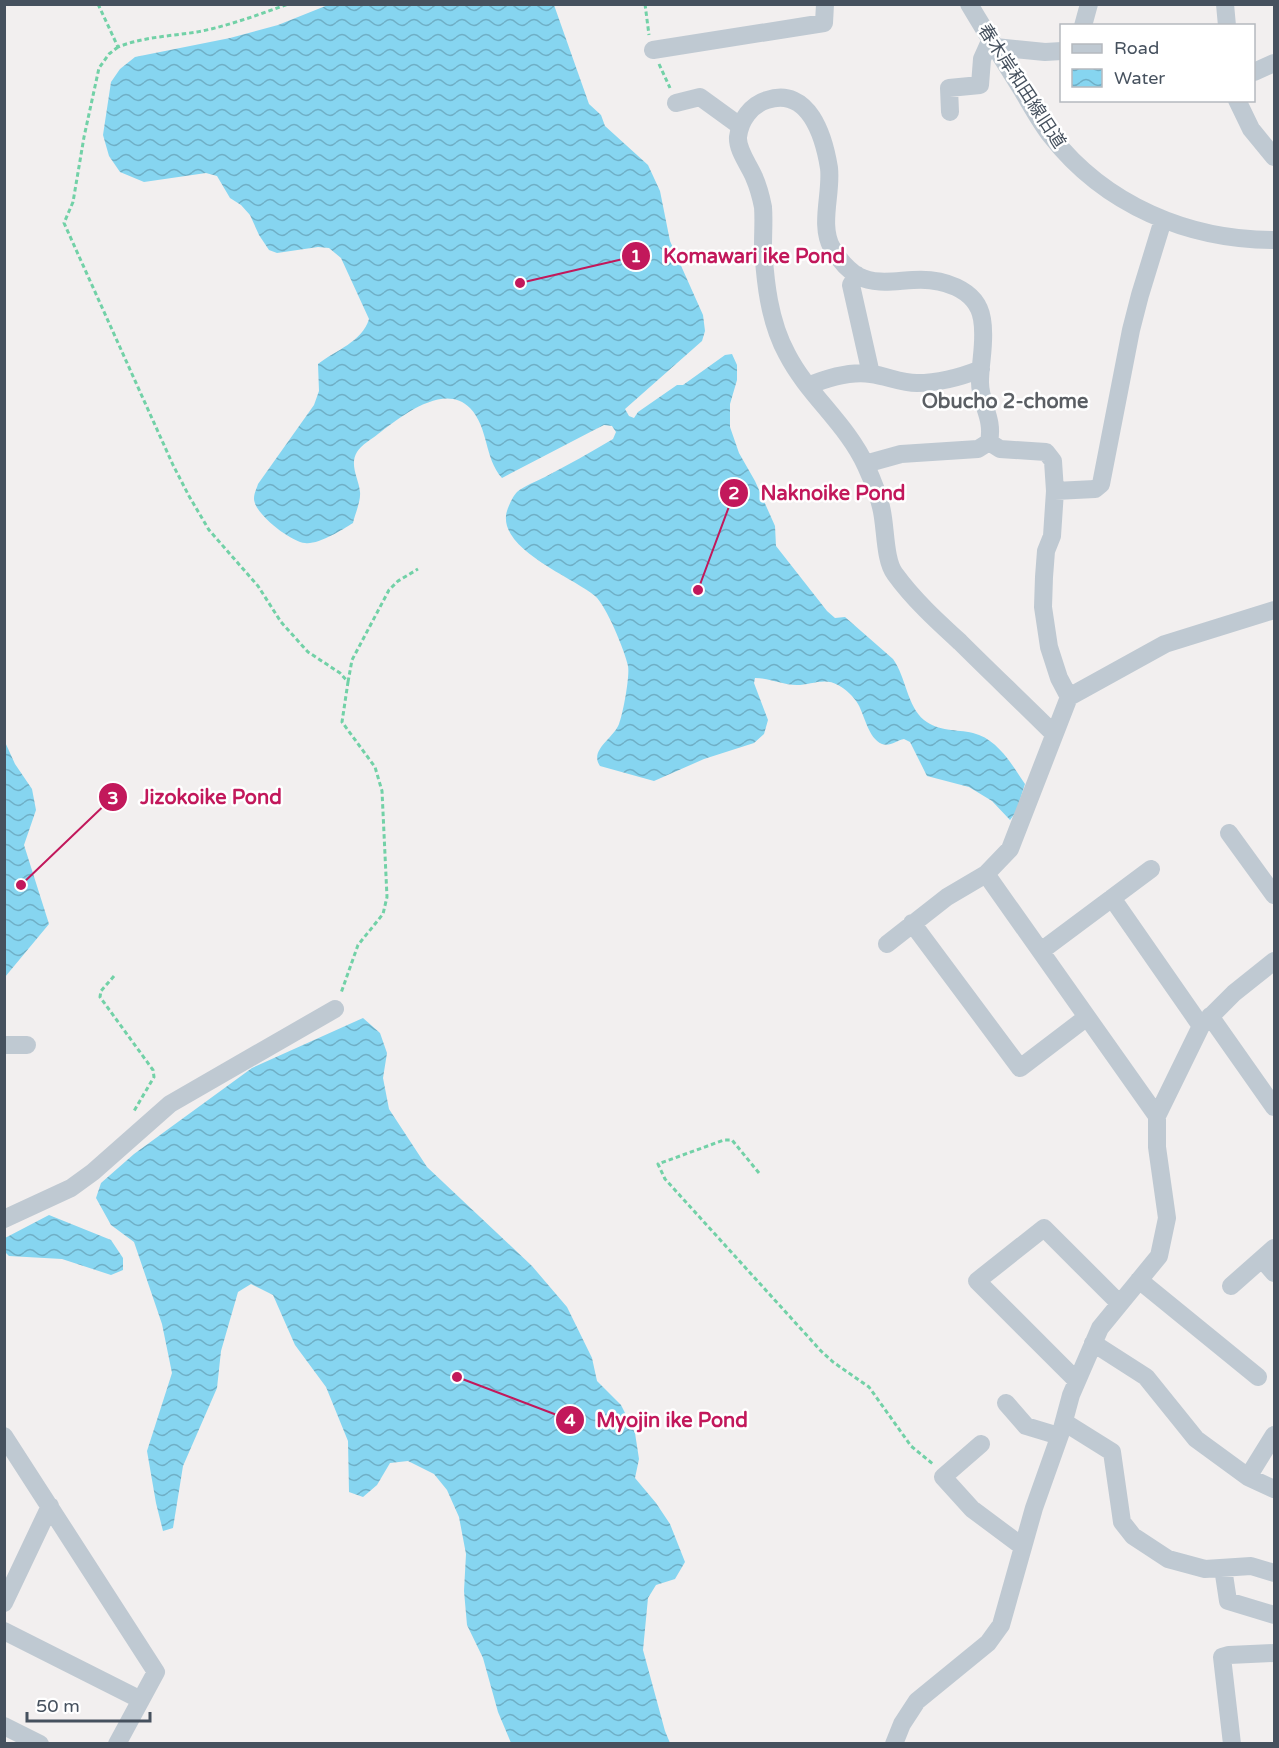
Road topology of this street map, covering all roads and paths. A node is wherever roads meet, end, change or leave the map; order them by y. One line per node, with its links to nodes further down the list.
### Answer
1 (98, 4): 10 (path)
2 (288, 4): 10 (path)
3 (825, 4): 11 (street)
4 (969, 4): 9 (street, 春木岸和田線旧道)
5 (1089, 4): 7 (street)
6 (1225, 4): 8 (street)
7 (1084, 24)
8 (1227, 24)
9 (993, 43): 12 (street); 17 (street); 20 (street, 春木岸和田線旧道)
10 (118, 47): 31 (path)
11 (653, 50)
12 (1060, 51)
13 (1275, 63): 14 (street)
14 (1255, 72)
15 (1238, 102): 19 (street)
16 (676, 103): 18 (street)
17 (950, 112)
18 (740, 126): 22 (street); 25 (street)
19 (1275, 157)
20 (1163, 220): 21 (street, 春木岸和田線旧道); 28 (street)
21 (1275, 240)
22 (857, 275): 23 (street); 24 (street)
23 (981, 369): 24 (street); 26 (street)
24 (871, 374): 25 (street)
25 (808, 386): 27 (street)
26 (989, 442): 27 (street); 28 (street)
27 (866, 464): 33 (street)
28 (1055, 491): 32 (street)
29 (418, 569): 31 (path)
30 (1275, 610): 32 (street)
31 (348, 682): 44 (path)
32 (1069, 697): 33 (street)
33 (1054, 734): 36 (street)
34 (1229, 832): 37 (street)
35 (1151, 869): 38 (street)
36 (986, 874): 39 (street); 41 (street)
37 (1275, 895)
38 (1112, 898): 41 (street); 46 (street)
39 (912, 923): 40 (street); 45 (street)
40 (887, 944)
41 (1041, 951): 45 (street)
42 (1275, 962): 46 (street)
43 (114, 976): 51 (path)
44 (335, 1009): 53 (street)
45 (1087, 1017): 50 (street)
46 (1206, 1021): 49 (street); 50 (street)
47 (4, 1045): 48 (street)
48 (27, 1045)
49 (1275, 1107)
50 (1157, 1116): 56 (street)
51 (130, 1118)
52 (759, 1173): 67 (path)
53 (4, 1219)
54 (1268, 1254): 55 (street); 57 (street)
55 (1275, 1273)
56 (1139, 1280): 58 (street); 60 (street)
57 (1231, 1287)
58 (1119, 1304): 59 (street); 61 (street)
59 (1093, 1343): 61 (street); 68 (street)
60 (1258, 1377)
61 (1077, 1381): 63 (street)
62 (1006, 1403): 63 (street)
63 (1061, 1429): 71 (street); 72 (street)
64 (4, 1436): 70 (street)
65 (1275, 1436): 68 (street)
66 (981, 1444): 67 (street)
67 (943, 1477): 71 (street)
68 (1248, 1477): 69 (street)
69 (1275, 1489)
70 (50, 1506): 74 (street); 78 (street)
71 (1023, 1547): 82 (street)
72 (1223, 1568): 73 (street); 75 (street)
73 (1275, 1573)
74 (4, 1603)
75 (1275, 1615)
76 (4, 1631): 78 (street)
77 (1275, 1653): 83 (street)
78 (141, 1700): 81 (street)
79 (4, 1726): 80 (street)
80 (39, 1743)
81 (117, 1743)
82 (894, 1743)
83 (1232, 1743)

